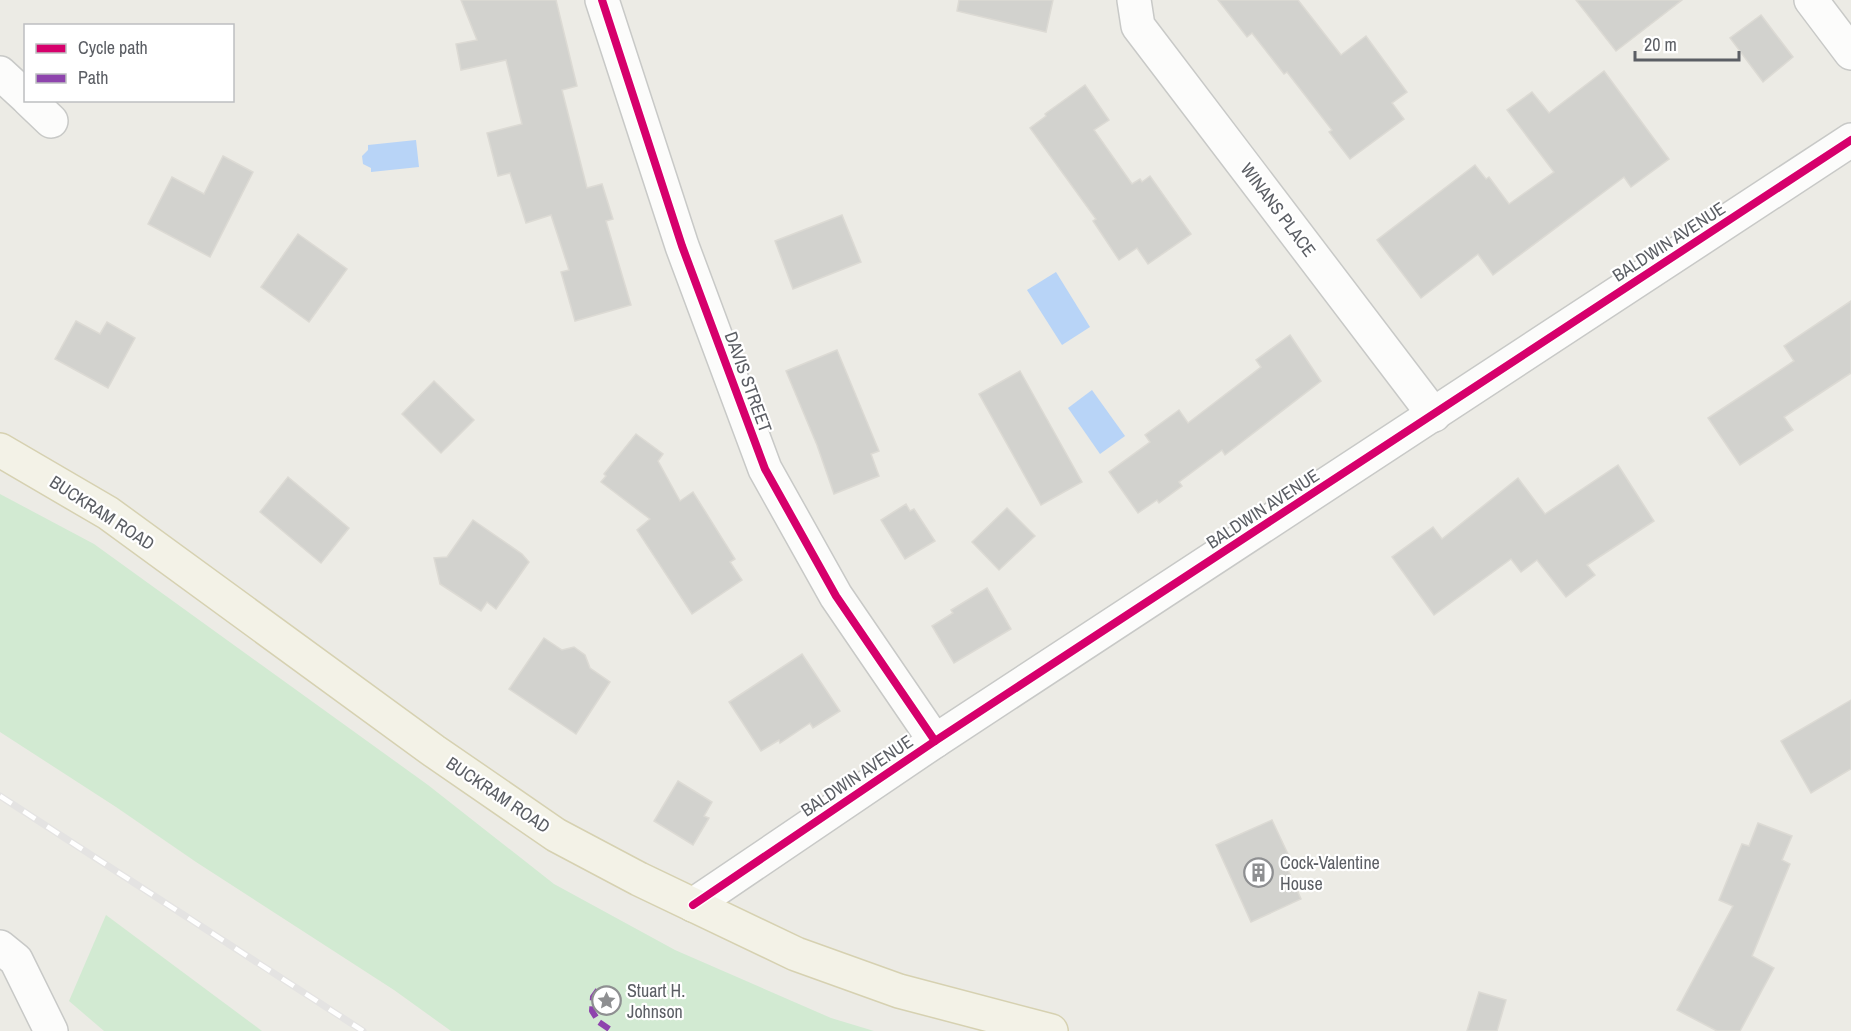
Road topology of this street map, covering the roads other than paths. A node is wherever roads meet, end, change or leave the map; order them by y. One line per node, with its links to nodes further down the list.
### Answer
1 (602, 0): 10 (street, DAVIS STREET)
2 (1134, 0): 8 (street, WINANS PLACE)
3 (1811, 0): 4 (street)
4 (1851, 53)
5 (0, 73): 6 (street)
6 (24, 95)
7 (1851, 140): 8 (street, BALDWIN AVENUE)
8 (1434, 415): 10 (street, BALDWIN AVENUE)
9 (0, 450): 11 (main road, BUCKRAM ROAD)
10 (935, 741): 11 (street, BALDWIN AVENUE)
11 (693, 905): 14 (main road, BUCKRAM ROAD)
12 (0, 947): 13 (street)
13 (51, 1031)
14 (1052, 1031)

